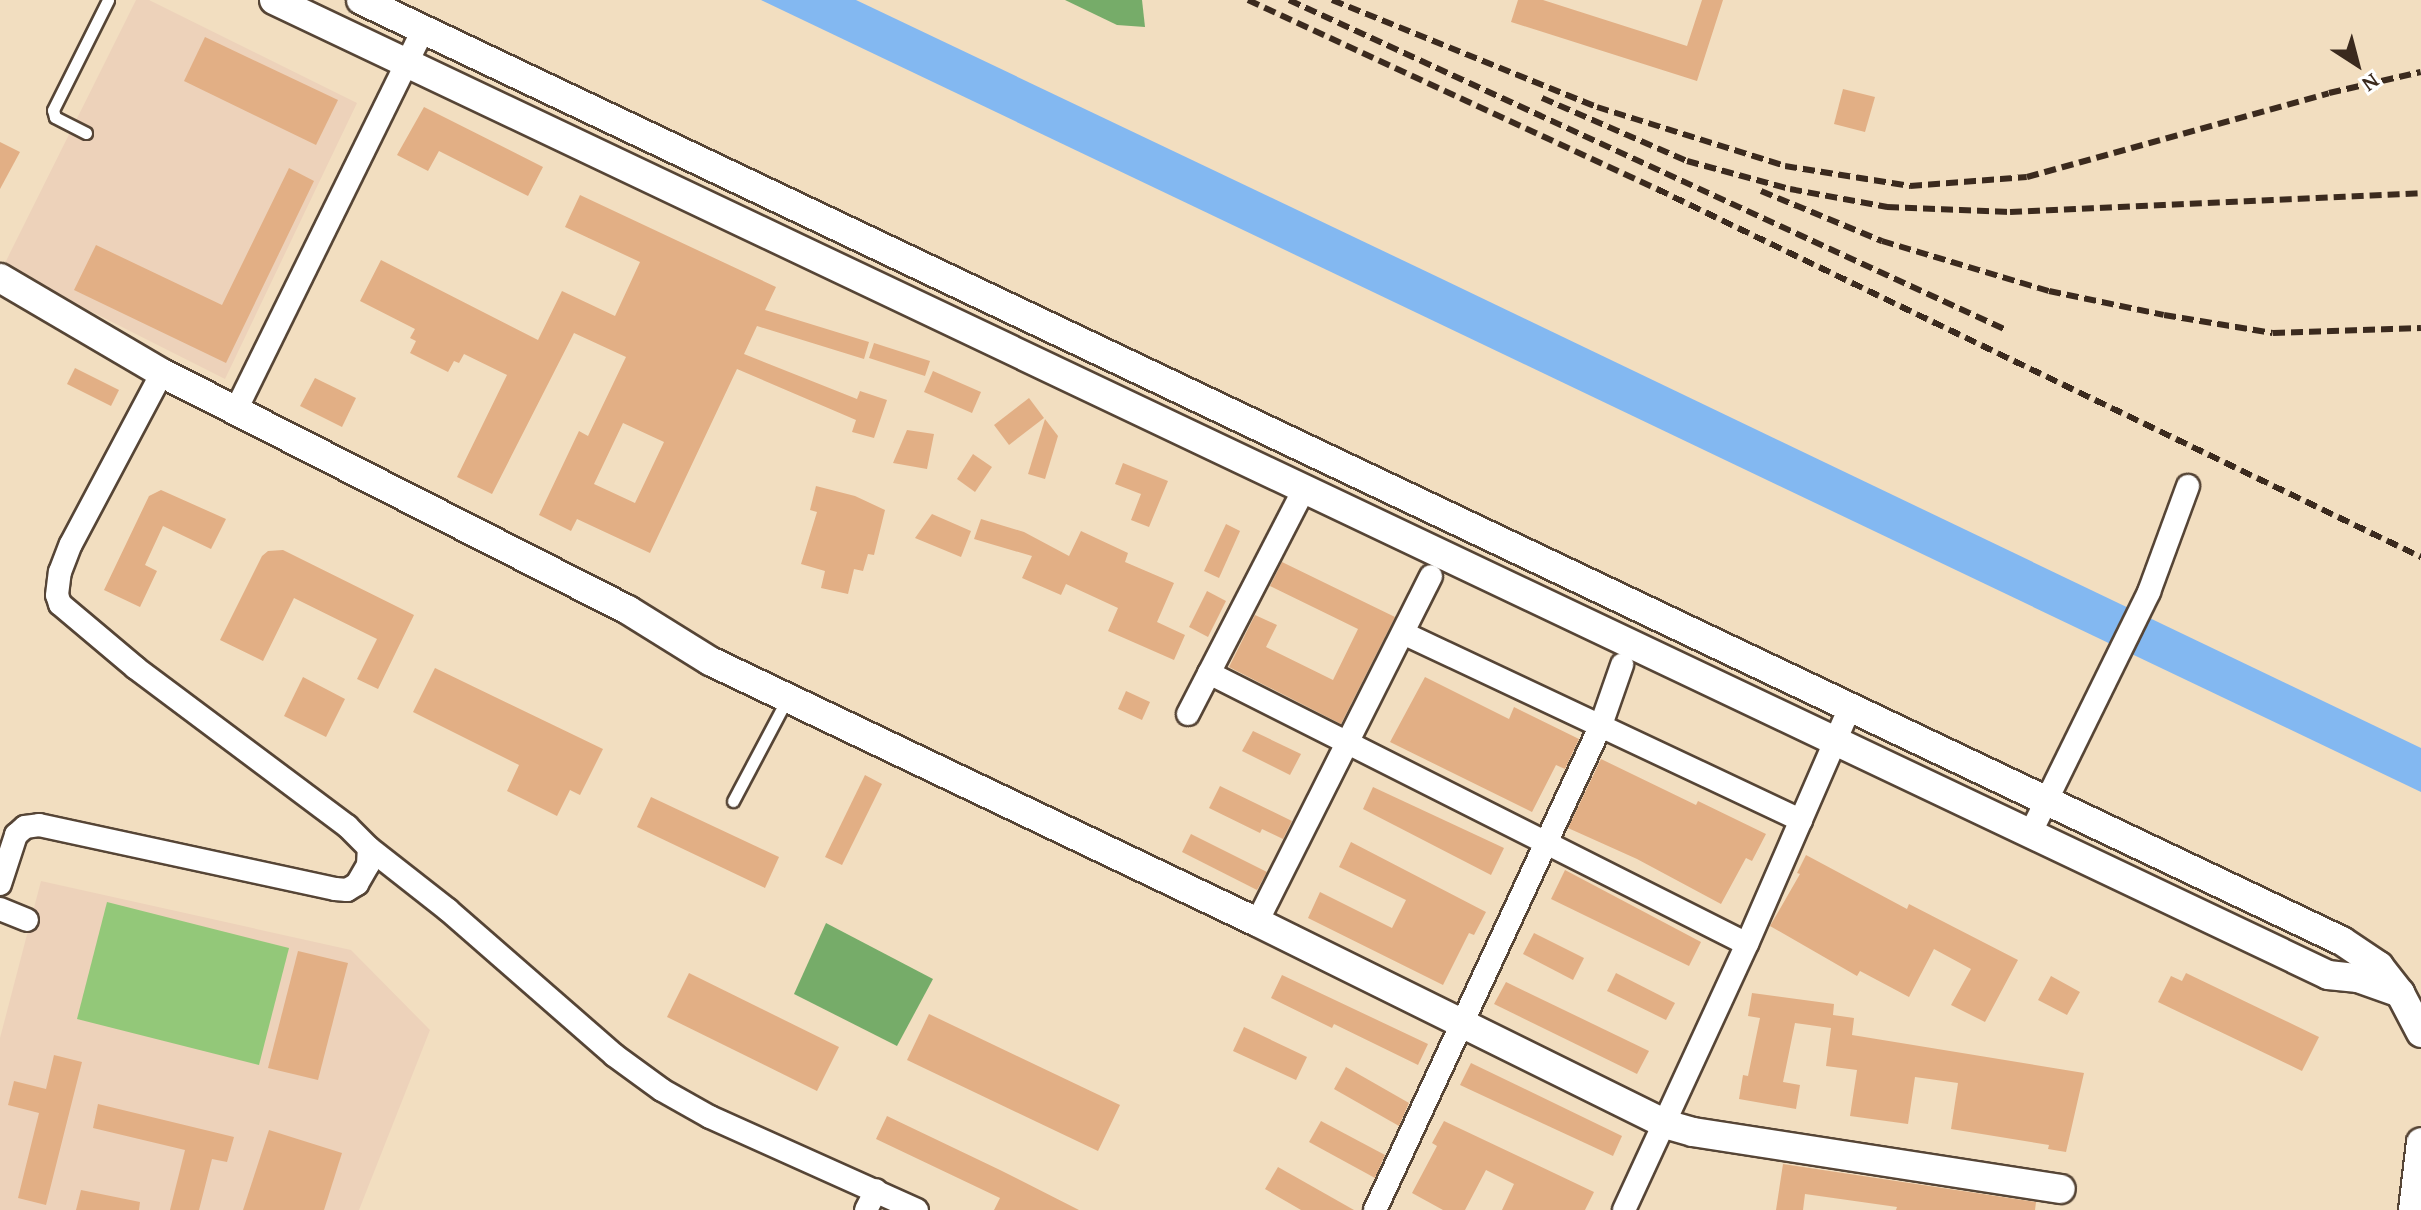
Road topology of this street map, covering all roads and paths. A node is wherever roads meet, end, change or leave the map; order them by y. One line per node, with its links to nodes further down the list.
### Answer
1 (108, 0): 6 (lane)
2 (274, 0): 5 (street)
3 (361, 0): 4 (street)
4 (423, 30): 5 (street); 17 (street)
5 (408, 64): 9 (street); 11 (street)
6 (86, 133)
7 (0, 278): 8 (street)
8 (162, 373): 9 (street); 27 (street)
9 (235, 412): 16 (street)
10 (2188, 486): 22 (street)
11 (1304, 489): 15 (street); 20 (street)
12 (1431, 576): 13 (street)
13 (1403, 633): 19 (street); 21 (street)
14 (1622, 665): 19 (street)
15 (1209, 673): 18 (street); 21 (street)
16 (787, 698): 23 (lane); 31 (street)
17 (1850, 707): 20 (street); 22 (street)
18 (1188, 714)
19 (1601, 725): 24 (street); 26 (street)
20 (1835, 741): 24 (street); 25 (street)
21 (1346, 745): 26 (street); 31 (street)
22 (2047, 800): 25 (street); 33 (street)
23 (733, 801)
24 (1801, 820): 32 (street)
25 (2030, 834): 33 (street)
26 (1545, 844): 32 (street); 34 (street)
27 (369, 848): 28 (street); 39 (street)
28 (0, 884)
29 (0, 909): 30 (street)
30 (27, 920)
31 (1257, 922): 34 (street)
32 (1747, 944): 36 (street)
33 (2400, 993): 35 (street)
34 (1460, 1025): 36 (street); 41 (street)
35 (2421, 1033)
36 (1665, 1124): 38 (street); 42 (street)
37 (2421, 1142): 43 (street)
38 (2061, 1189)
39 (871, 1200): 40 (street)
40 (917, 1210)
41 (1375, 1210)
42 (1624, 1210)
43 (2413, 1210)

